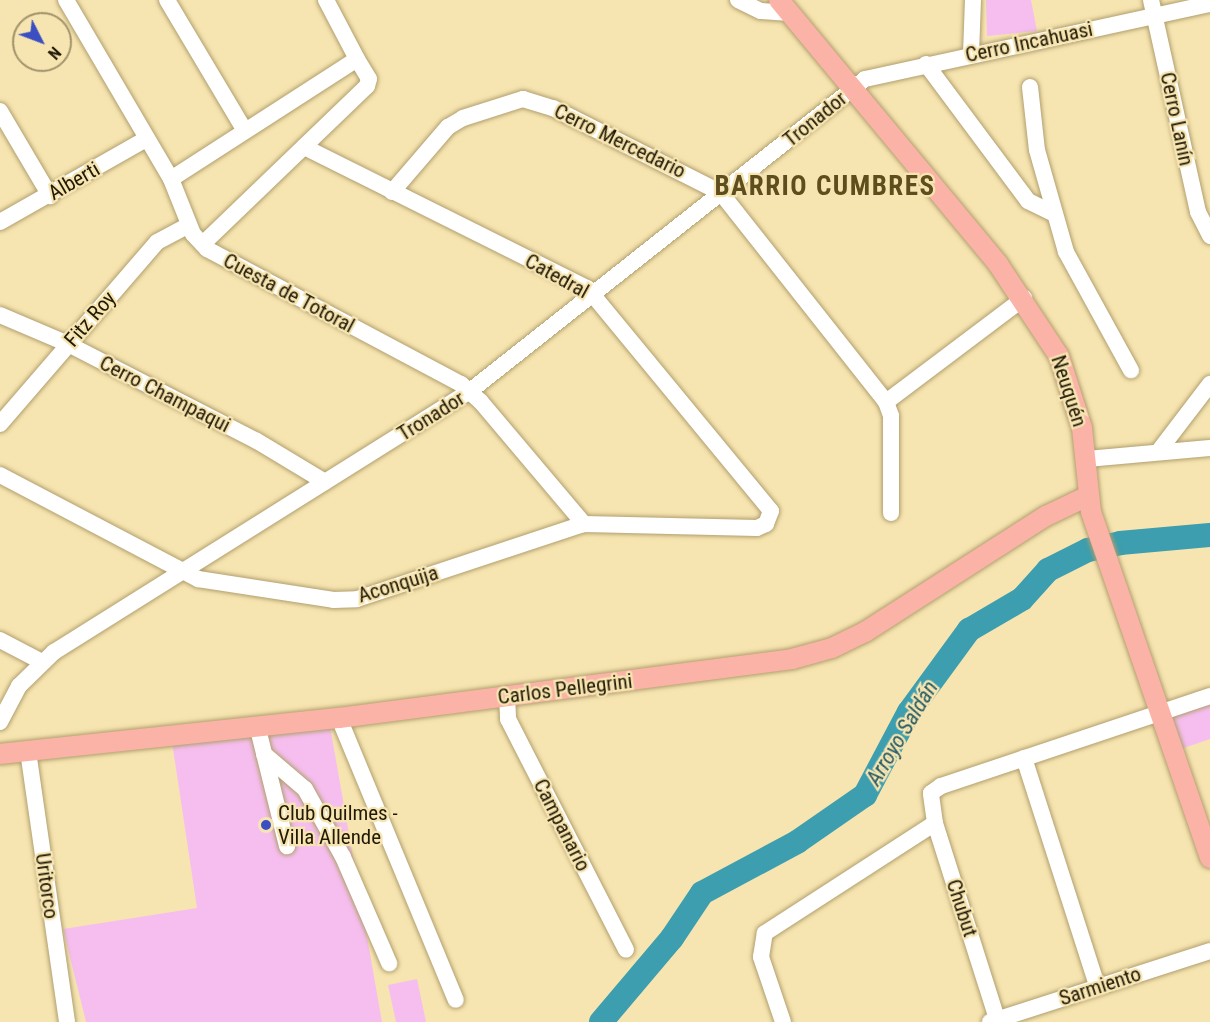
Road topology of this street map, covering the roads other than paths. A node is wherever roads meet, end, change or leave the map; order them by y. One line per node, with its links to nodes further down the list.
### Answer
1 (66, 0): 16 (street, Cuesta de Totoral)
2 (167, 0): 15 (street)
3 (326, 0): 10 (street)
4 (738, 0): 7 (street)
5 (973, 0): 9 (street)
6 (1210, 4): 8 (street, Cerro Incahuasi)
7 (785, 6): 13 (main road, Neuquén)
8 (1153, 8): 9 (street, Cerro Incahuasi); 25 (street, Cerro Lanín)
9 (970, 54): 11 (street, Cerro Incahuasi)
10 (357, 59): 15 (street); 17 (street)
11 (926, 64): 13 (street, Cerro Incahuasi); 22 (street)
12 (1030, 87): 22 (street)
13 (853, 89): 20 (street, Tronador); 28 (main road, Neuquén)
14 (0, 111): 21 (street)
15 (245, 131): 18 (street)
16 (146, 139): 18 (street, Cuesta de Totoral); 21 (street, Alberti)
17 (303, 147): 19 (street, Catedral); 26 (street)
18 (171, 179): 24 (street, Cuesta de Totoral)
19 (392, 192): 20 (street, Cerro Mercedario); 27 (street, Catedral)
20 (721, 193): 27 (street, Tronador); 34 (street, Cerro Mercedario)
21 (50, 195): 23 (street, Alberti)
22 (1053, 213): 31 (street)
23 (0, 222)
24 (189, 225): 26 (street, Cuesta de Totoral); 30 (street, Fitz Roy)
25 (1210, 236)
26 (202, 244): 33 (street, Cuesta de Totoral)
27 (594, 295): 33 (street, Tronador); 42 (street, Catedral)
28 (1024, 298): 34 (street); 38 (main road, Neuquén)
29 (0, 315): 30 (street, Cerro Champaqui)
30 (68, 344): 35 (street, Fitz Roy); 40 (street, Cerro Champaqui)
31 (1131, 370)
32 (1210, 384): 37 (street)
33 (470, 391): 40 (street, Tronador); 44 (street, Cuesta de Totoral)
34 (886, 402): 43 (street)
35 (0, 424)
36 (1210, 448): 37 (street)
37 (1158, 452): 38 (street)
38 (1087, 459): 41 (main road, Neuquén)
39 (0, 475): 45 (street, Aconquija)
40 (325, 482): 45 (street, Tronador)
41 (1088, 496): 49 (main road, Carlos Pellegrini); 50 (main road, Neuquén)
42 (771, 512): 44 (street, Aconquija)
43 (891, 513)
44 (584, 524): 45 (street, Aconquija)
45 (185, 572): 47 (street, Tronador)
46 (0, 640): 47 (street)
47 (42, 662): 52 (street, Tronador)
48 (1210, 696): 50 (street)
49 (507, 697): 51 (main road, Carlos Pellegrini); 61 (street, Campanario)
50 (1162, 713): 57 (street); 60 (main road, Neuquén)
51 (339, 718): 53 (main road, Carlos Pellegrini); 65 (street)
52 (0, 722)
53 (257, 725): 54 (main road, Carlos Pellegrini); 56 (street)
54 (28, 751): 55 (main road, Carlos Pellegrini); 67 (street, Uritorco)
55 (0, 753)
56 (264, 754): 59 (street); 63 (street)
57 (1024, 758): 58 (street, Chubut); 64 (street)
58 (935, 823): 66 (street, Chubut); 68 (street)
59 (287, 846)
60 (1210, 858)
61 (626, 950)
62 (1210, 951): 64 (street, Sarmiento)
63 (389, 963)
64 (1097, 986): 66 (street, Sarmiento)
65 (456, 1000)
66 (995, 1021)
67 (67, 1022)
68 (783, 1022)

